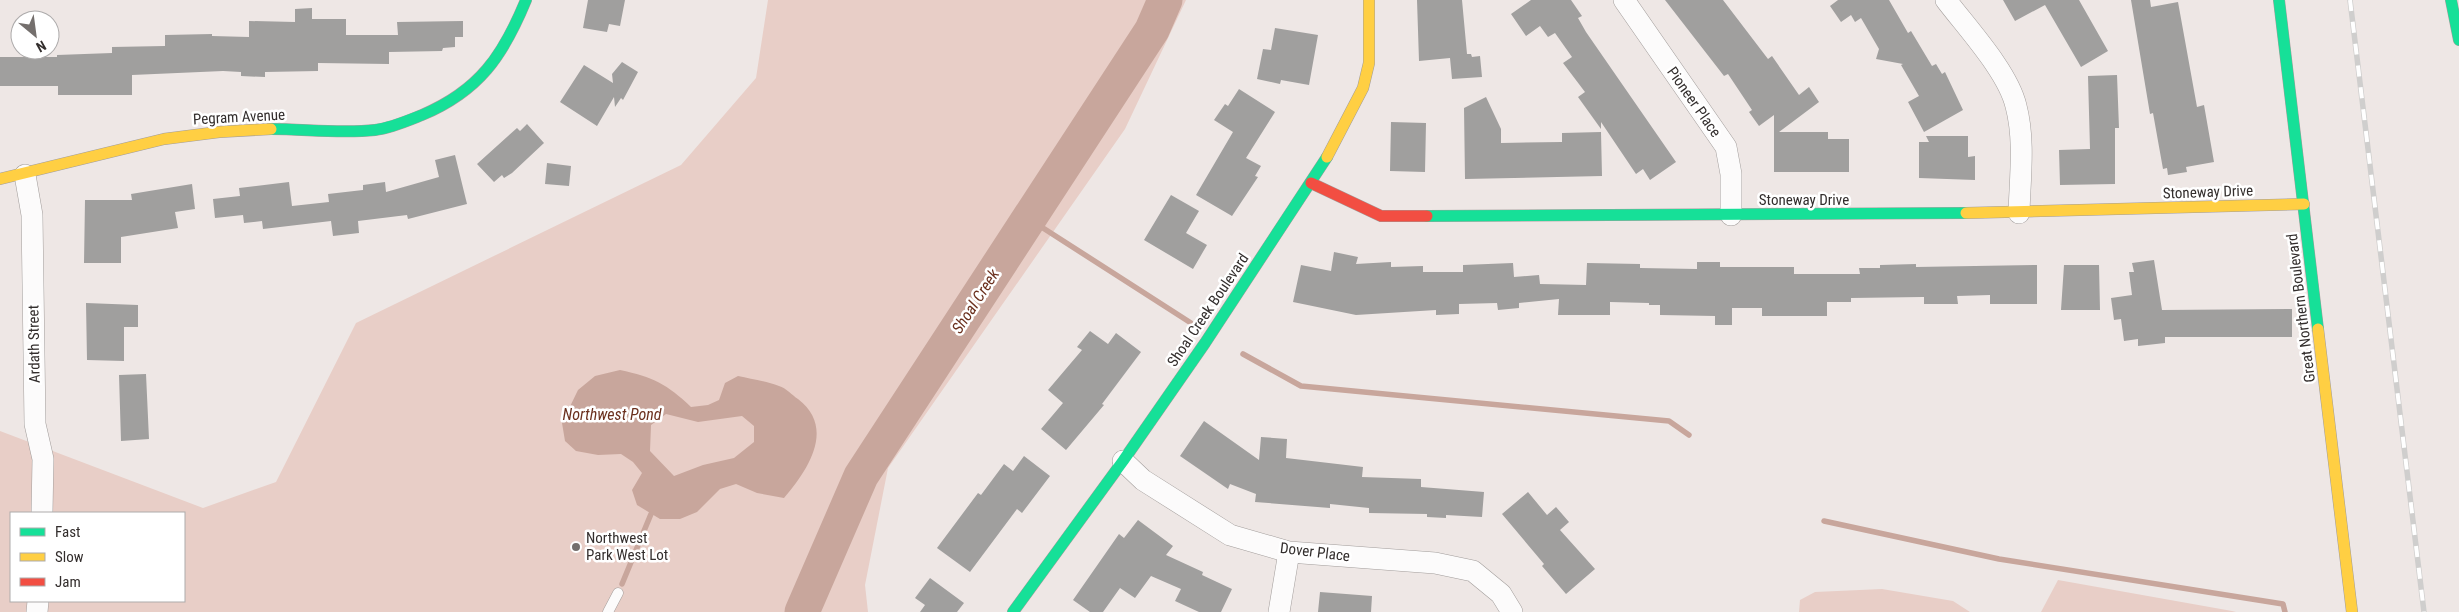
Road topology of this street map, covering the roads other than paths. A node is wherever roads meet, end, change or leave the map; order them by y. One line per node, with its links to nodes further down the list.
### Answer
1 (526, 0): 8 (main road, Pegram Avenue)
2 (1369, 0): 10 (main road, Shoal Creek Boulevard)
3 (1624, 0): 13 (street, Pioneer Place)
4 (1946, 0): 12 (street)
5 (2279, 0): 11 (main road, Great Northern Boulevard)
6 (2451, 0): 7 (main road)
7 (2459, 40)
8 (25, 175): 9 (main road, Pegram Avenue); 15 (street, Ardath Street)
9 (0, 179)
10 (1311, 183): 13 (main road, Stoneway Drive); 14 (main road, Shoal Creek Boulevard)
11 (2304, 204): 12 (main road, Stoneway Drive); 22 (main road, Great Northern Boulevard)
12 (2019, 214): 13 (main road, Stoneway Drive)
13 (1731, 215)
14 (1123, 461): 16 (street, Dover Place); 19 (main road, Shoal Creek Boulevard)
15 (42, 512)
16 (1289, 552): 20 (street); 21 (street, Dover Place)
17 (618, 593): 18 (lane)
18 (608, 612)
19 (1013, 612)
20 (1279, 612)
21 (1512, 612)
22 (2352, 612)

